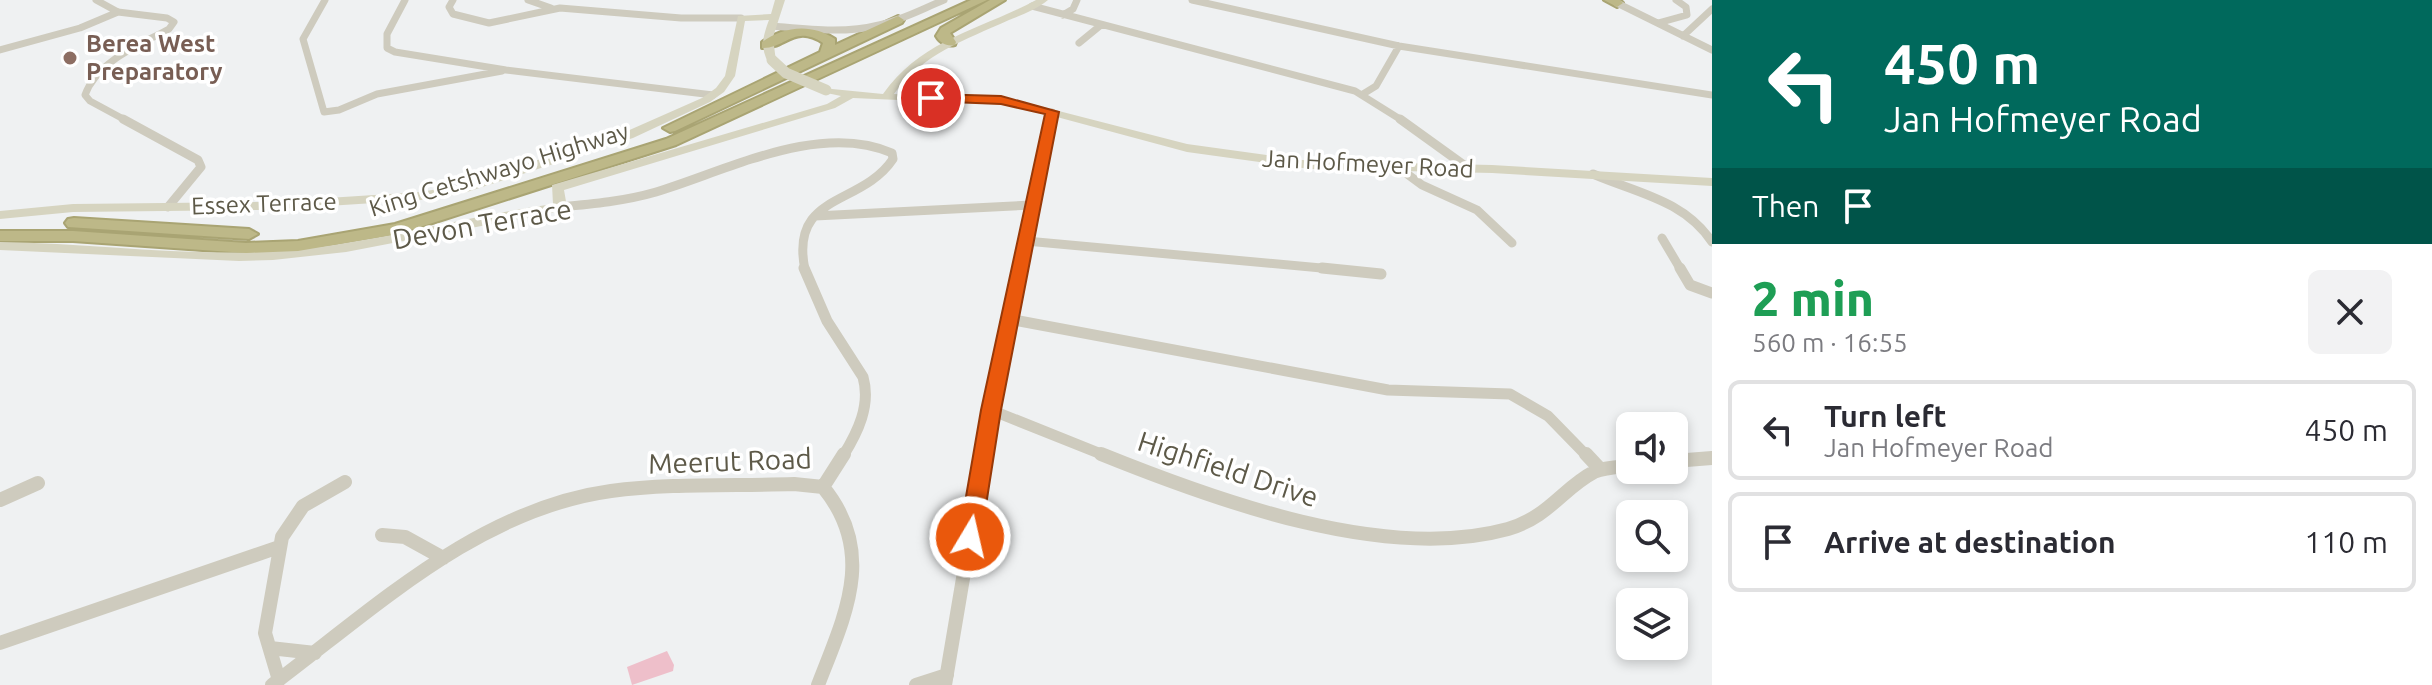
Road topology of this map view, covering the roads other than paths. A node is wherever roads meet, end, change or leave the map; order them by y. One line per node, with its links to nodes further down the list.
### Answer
1 (96, 0): 21 (street)
2 (325, 0): 37 (street)
3 (405, 0): 37 (street)
4 (453, 0): 19 (street)
5 (528, 0): 19 (street)
6 (780, 0): 26 (street)
7 (944, 0): 17 (street)
8 (967, 0): 46 (highway, King Cetshwayo Highway)
9 (981, 0): 65 (highway, King Cetshwayo Highway)
10 (999, 0): 30 (highway)
11 (1043, 0): 18 (street)
12 (1077, 0): 22 (street)
13 (1192, 0): 33 (street)
14 (1676, 0): 25 (street)
15 (1614, 1): 25 (street)
16 (564, 4): 19 (street); 23 (street)
17 (928, 4): 24 (street)
18 (1032, 6): 22 (street); 30 (street)
19 (551, 8)
20 (1712, 9): 29 (street)
21 (118, 12): 34 (street); 55 (street)
22 (1063, 15): 27 (street)
23 (741, 18): 26 (street); 40 (street, Essex Terrace)
24 (898, 20): 26 (street); 36 (highway)
25 (1656, 23): 29 (street)
26 (773, 24): 28 (highway); 32 (street)
27 (1101, 25): 31 (street); 39 (street)
28 (798, 32): 32 (highway); 36 (highway)
29 (1683, 36): 35 (street)
30 (950, 42): 43 (street)
31 (1079, 43)
32 (767, 45): 38 (street, bridge)
33 (1399, 46): 39 (street); 42 (street)
34 (0, 50)
35 (1712, 50)
36 (825, 55): 46 (highway)
37 (506, 70): 40 (street)
38 (829, 91): 41 (street); 44 (street)
39 (1363, 94): 48 (street)
40 (713, 95): 55 (street, Essex Terrace)
41 (851, 95): 43 (street); 44 (street)
42 (1712, 95)
43 (886, 97): 44 (street); 45 (street, Jan Hofmeyer Road)
44 (811, 112): 52 (street)
45 (1052, 112): 47 (street, Jan Hofmeyer Road); 54 (street)
46 (644, 140): 59 (highway, King Cetshwayo Highway)
47 (1399, 168): 48 (street, Jan Hofmeyer Road); 64 (street)
48 (1468, 168): 49 (street, Jan Hofmeyer Road)
49 (1593, 174): 50 (street, Jan Hofmeyer Road); 53 (street)
50 (1644, 177): 51 (street, Jan Hofmeyer Road); 53 (street)
51 (1712, 182)
52 (557, 188): 56 (street); 65 (highway)
53 (1646, 194): 63 (street)
54 (1032, 205): 58 (street); 62 (street)
55 (168, 207): 57 (street, Essex Terrace)
56 (560, 207): 58 (street, Devon Terrace); 66 (street, Devon Terrace)
57 (0, 215)
58 (814, 216): 77 (street, Meerut Road)
59 (0, 224)
60 (0, 236): 65 (highway, King Cetshwayo Highway)
61 (1662, 238): 68 (street)
62 (1026, 241): 67 (street); 69 (street)
63 (1712, 242)
64 (1512, 243)
65 (308, 245)
66 (0, 246)
67 (1381, 274)
68 (1712, 293)
69 (1009, 319): 70 (street); 74 (street)
70 (991, 410): 74 (street, Highfield Drive); 85 (street)
71 (1712, 458): 72 (street)
72 (1688, 460)
73 (1616, 467): 74 (street)
74 (1600, 469)
75 (345, 482): 80 (street)
76 (38, 483): 78 (street)
77 (823, 487): 81 (street, Meerut Road); 87 (street)
78 (0, 500)
79 (382, 535): 81 (street)
80 (279, 547): 82 (street); 83 (street)
81 (443, 558): 84 (street, Meerut Road)
82 (0, 643)
83 (270, 648): 84 (street); 86 (street)
84 (315, 653): 86 (street, Meerut Road)
85 (946, 680): 88 (street)
86 (276, 683)
87 (818, 685)
88 (916, 685)

